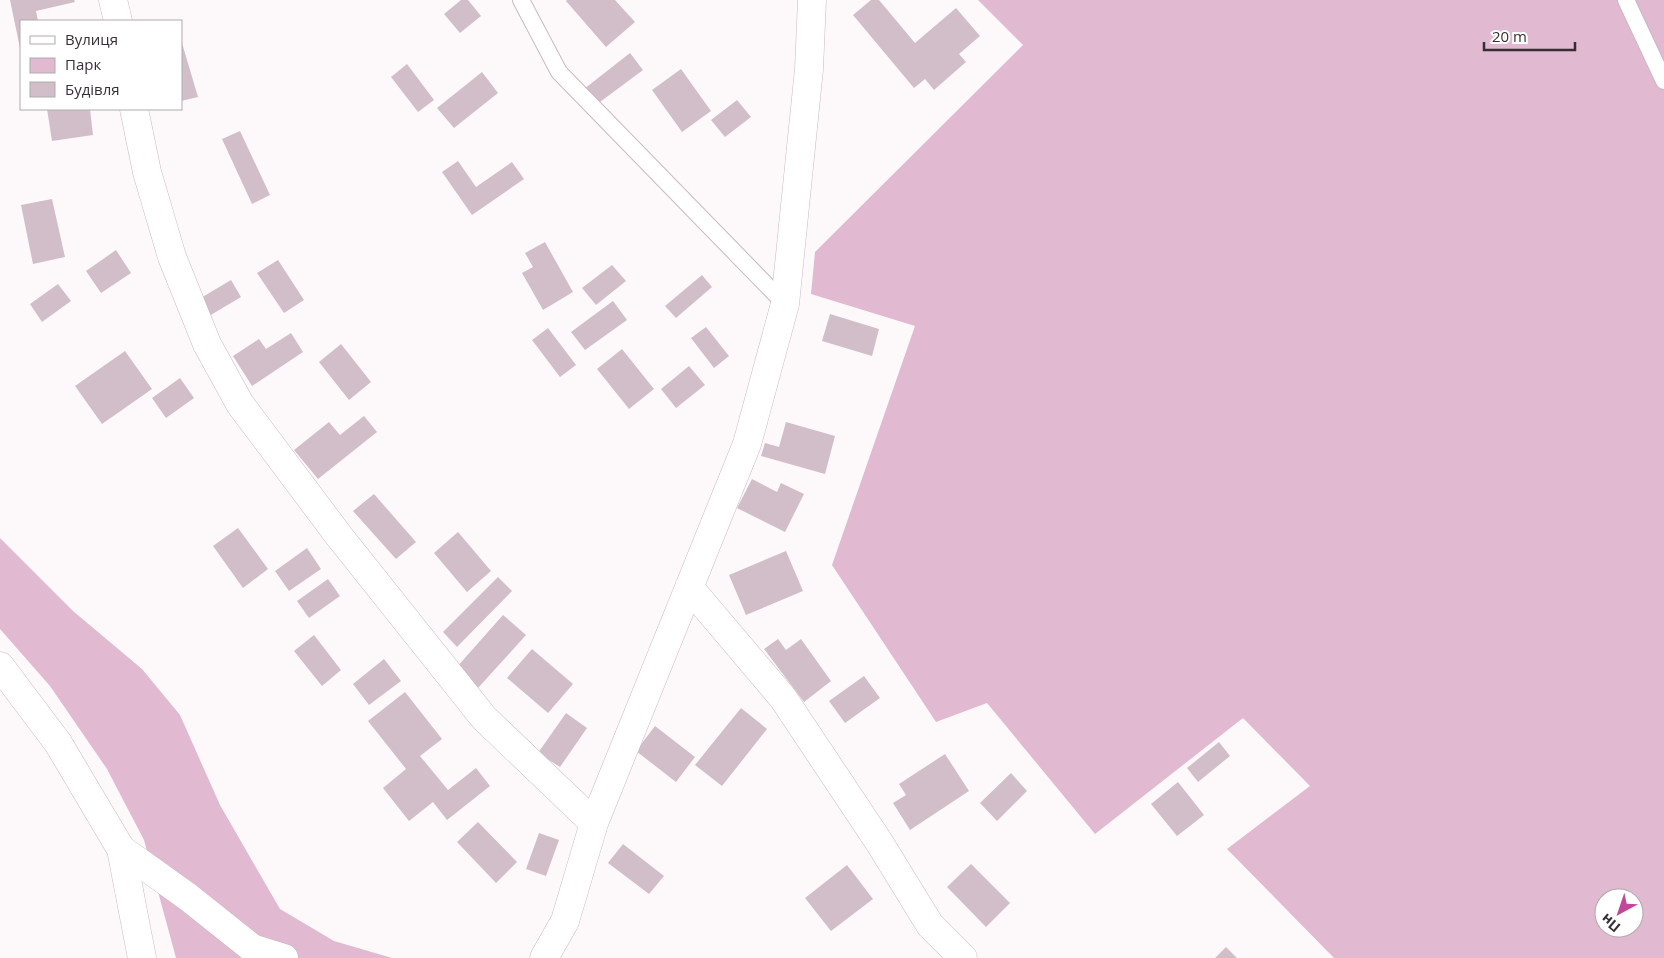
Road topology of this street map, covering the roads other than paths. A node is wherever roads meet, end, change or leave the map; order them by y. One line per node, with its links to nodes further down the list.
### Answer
1 (114, 0): 5 (street)
2 (521, 0): 8 (lane)
3 (812, 0): 8 (street)
4 (1626, 0): 6 (lane)
5 (118, 20)
6 (1664, 81)
7 (134, 110): 11 (street)
8 (785, 304): 9 (street)
9 (689, 587): 11 (street); 16 (street)
10 (0, 666): 12 (street)
11 (594, 823): 15 (street)
12 (121, 849): 13 (street); 14 (street)
13 (142, 958)
14 (284, 958)
15 (544, 958)
16 (963, 958)

